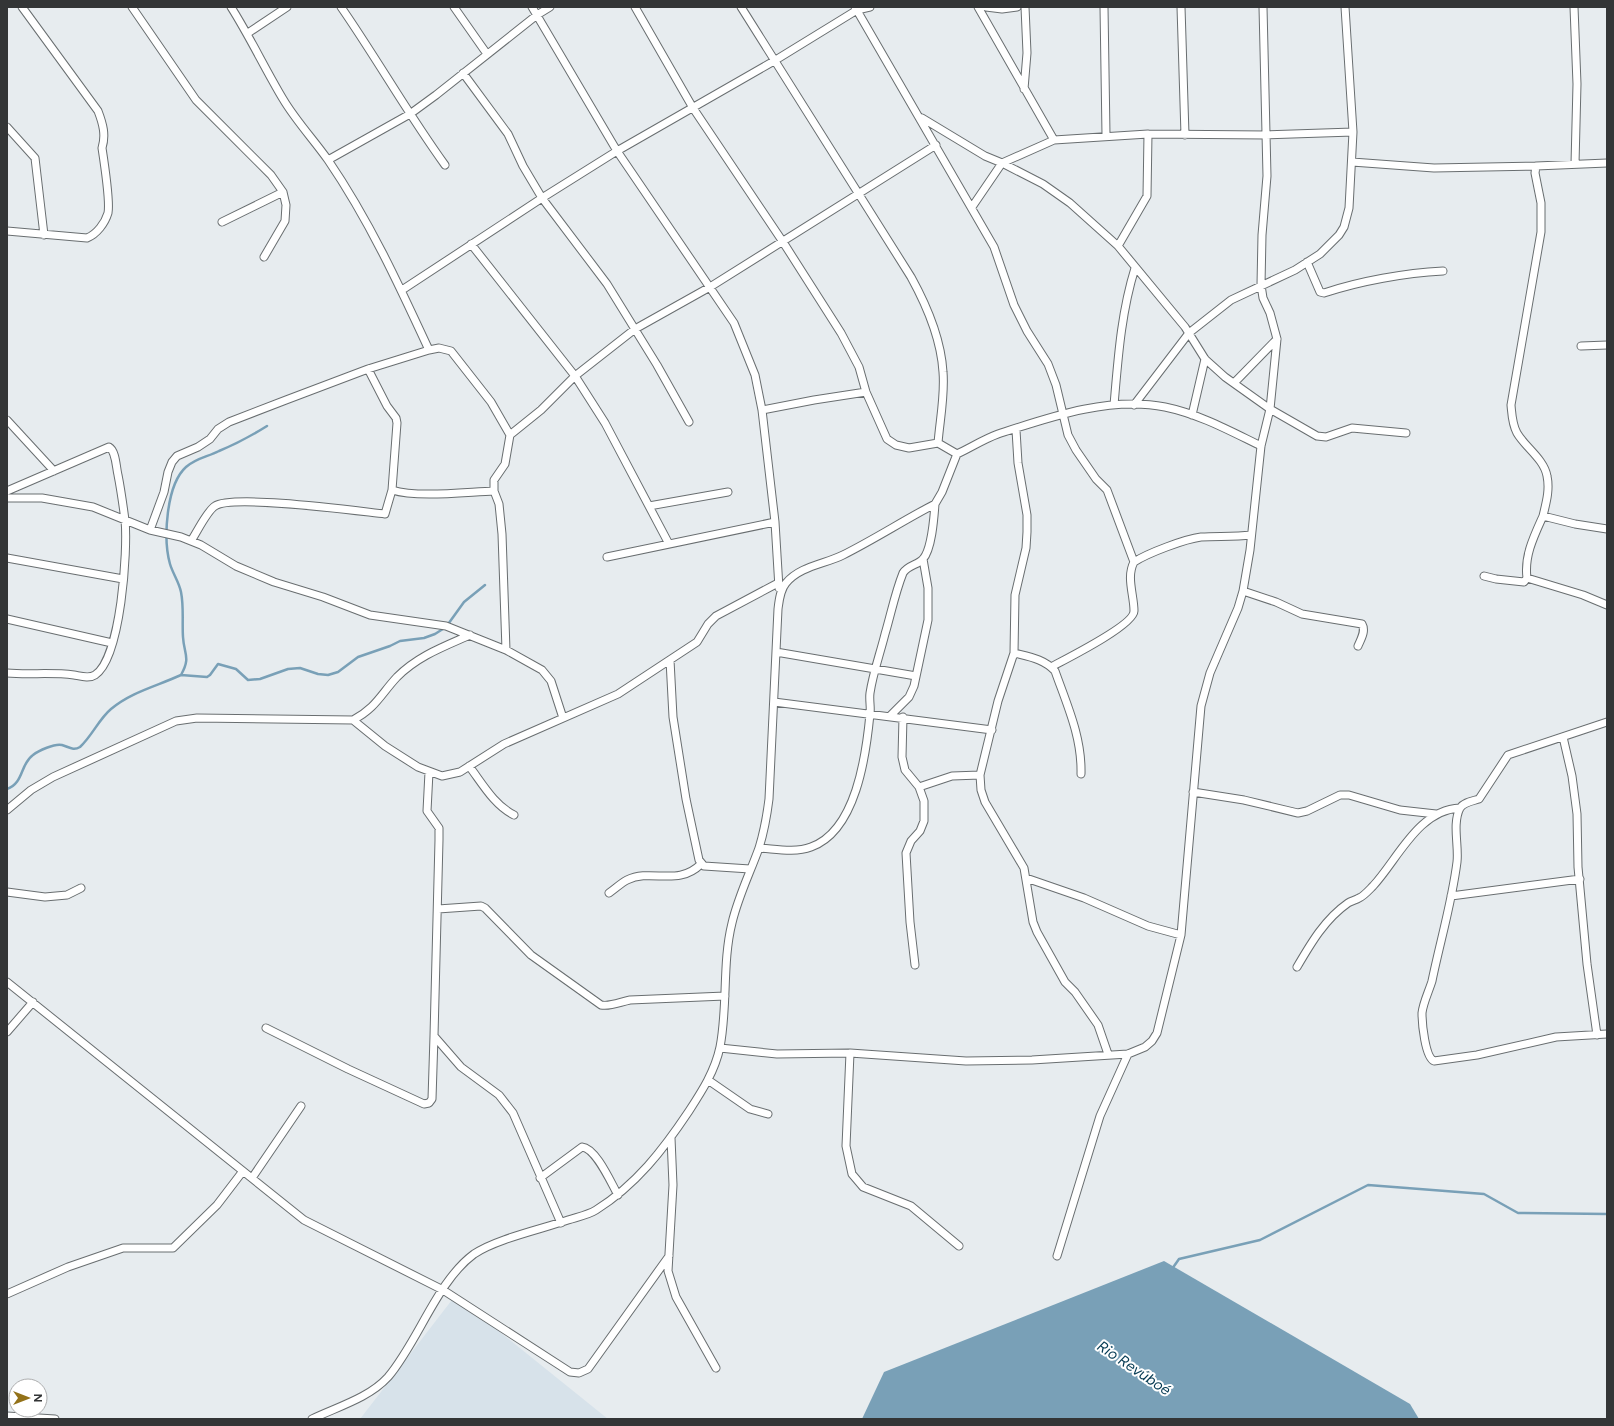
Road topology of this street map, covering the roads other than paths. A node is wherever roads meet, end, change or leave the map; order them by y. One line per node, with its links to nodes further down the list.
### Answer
1 (22, 7): 53 (street)
2 (132, 7): 47 (street)
3 (231, 7): 23 (street)
4 (287, 7): 23 (street)
5 (341, 7): 29 (street)
6 (454, 7): 24 (street)
7 (532, 7): 22 (street)
8 (550, 7): 22 (street)
9 (635, 7): 28 (street)
10 (741, 7): 25 (street)
11 (870, 7): 21 (street)
12 (978, 7): 27 (street)
13 (986, 7): 14 (street)
14 (1017, 7)
15 (1024, 7): 27 (street)
16 (1104, 7): 34 (street)
17 (1181, 7): 35 (street)
18 (1263, 7): 36 (street)
19 (1345, 7): 32 (street)
20 (1574, 7): 43 (street)
21 (856, 8): 25 (street); 30 (street)
22 (537, 15): 24 (street); 39 (street)
23 (248, 33): 40 (street)
24 (486, 54): 26 (street)
25 (774, 61): 28 (street); 48 (street)
26 (463, 73): 29 (street); 49 (street)
27 (1024, 90): 37 (street)
28 (693, 108): 39 (street); 54 (street)
29 (410, 114): 40 (street); 45 (street)
30 (920, 117): 38 (street); 41 (street)
31 (7, 127): 53 (street)
32 (1353, 132): 36 (street); 42 (street)
33 (1148, 134): 34 (street); 35 (street); 56 (street)
34 (1106, 135): 37 (street)
35 (1185, 135): 36 (street)
36 (1266, 135): 61 (street)
37 (1054, 140): 41 (street)
38 (936, 145): 48 (street); 50 (street)
39 (617, 151): 49 (street); 62 (street)
40 (328, 160): 63 (street)
41 (1002, 162): 50 (street); 56 (street)
42 (1352, 162): 46 (street); 58 (street)
43 (1575, 164): 44 (street); 46 (street)
44 (1607, 164)
45 (445, 165)
46 (1536, 166): 97 (street)
47 (283, 192): 51 (street); 57 (street)
48 (859, 194): 54 (street); 86 (street)
49 (542, 198): 55 (street); 64 (street)
50 (972, 207): 79 (street)
51 (222, 222)
52 (7, 231): 53 (street)
53 (44, 235)
54 (783, 242): 62 (street); 74 (street)
55 (471, 244): 63 (street); 72 (street)
56 (1118, 246): 59 (street)
57 (264, 257)
58 (1307, 262): 60 (street); 61 (street)
59 (1135, 268): 65 (street); 75 (street)
60 (1443, 271)
61 (1261, 285): 65 (street); 66 (street)
62 (710, 287): 64 (street); 78 (street)
63 (402, 290): 69 (street)
64 (635, 329): 72 (street); 82 (street)
65 (1189, 333): 70 (street); 76 (street)
66 (1277, 339): 73 (street); 77 (street)
67 (1607, 345): 68 (street)
68 (1581, 346)
69 (429, 350): 71 (street); 85 (street)
70 (1205, 359): 73 (street); 80 (street)
71 (368, 369): 90 (street); 101 (street)
72 (575, 376): 85 (street); 96 (street)
73 (1234, 383): 77 (street)
74 (866, 392): 78 (street); 86 (street)
75 (1114, 405): 76 (street); 79 (street)
76 (1134, 405): 80 (street)
77 (1270, 409): 84 (street); 87 (street)
78 (762, 410): 99 (street)
79 (1064, 414): 83 (street); 108 (street)
80 (1192, 415): 87 (street)
81 (7, 420): 89 (street)
82 (689, 422)
83 (1016, 430): 88 (street); 122 (street)
84 (1406, 433)
85 (510, 435): 92 (street)
86 (938, 443): 88 (street)
87 (1261, 446): 102 (street)
88 (957, 454): 95 (street)
89 (54, 470): 91 (street); 98 (street)
90 (392, 490): 92 (street); 103 (street)
91 (7, 491)
92 (494, 491): 120 (street)
93 (728, 492): 96 (street)
94 (7, 498): 98 (street)
95 (935, 504): 107 (street); 114 (street)
96 (649, 506): 104 (street)
97 (1543, 516): 100 (street); 110 (street)
98 (125, 520): 101 (street); 111 (street)
99 (775, 522): 104 (street); 112 (street)
100 (1607, 529)
101 (150, 530): 103 (street)
102 (1251, 535): 108 (street); 113 (street)
103 (191, 541): 117 (street)
104 (668, 544): 105 (street)
105 (607, 557)
106 (7, 558): 111 (street)
107 (923, 559): 125 (street); 127 (street)
108 (1134, 562): 124 (street)
109 (1484, 576): 110 (street)
110 (1526, 578): 115 (street)
111 (123, 579): 118 (street)
112 (778, 583): 114 (street); 123 (street)
113 (1243, 591): 119 (street); 142 (street)
114 (780, 592): 121 (street)
115 (1607, 605)
116 (7, 619): 118 (street)
117 (470, 636): 120 (street); 133 (street)
118 (112, 643): 126 (street)
119 (1358, 646)
120 (506, 650): 131 (street)
121 (776, 652): 125 (street); 128 (street)
122 (1014, 653): 124 (street); 135 (street)
123 (670, 660): 131 (street); 148 (street)
124 (1052, 667): 139 (street)
125 (874, 669): 127 (street); 129 (street)
126 (7, 673)
127 (916, 676): 130 (street)
128 (774, 702): 129 (street); 147 (street)
129 (870, 714): 130 (street); 147 (street)
130 (890, 716): 132 (street)
131 (563, 718): 137 (street)
132 (903, 718): 135 (street); 141 (street)
133 (354, 720): 138 (street); 144 (street)
134 (1607, 722): 136 (street)
135 (992, 730): 140 (street)
136 (1563, 737): 143 (street); 151 (street)
137 (469, 766): 138 (street); 146 (street)
138 (429, 772): 156 (street)
139 (1081, 774)
140 (980, 775): 141 (street); 150 (street)
141 (920, 787): 158 (street)
142 (1193, 792): 145 (street); 157 (street)
143 (1460, 808): 145 (street); 155 (street)
144 (7, 810)
145 (1436, 814): 159 (street)
146 (514, 815)
147 (759, 848): 149 (street)
148 (701, 864): 149 (street); 154 (street)
149 (750, 869): 161 (street)
150 (1026, 878): 157 (street); 170 (street)
151 (1580, 879): 155 (street); 166 (street)
152 (82, 888): 153 (street)
153 (7, 892)
154 (609, 893)
155 (1451, 896): 166 (street)
156 (438, 909): 161 (street); 167 (street)
157 (1181, 935): 171 (street)
158 (915, 965)
159 (1297, 967)
160 (7, 982): 162 (street)
161 (725, 996): 168 (street)
162 (33, 1002): 164 (street); 176 (street)
163 (266, 1028): 167 (street)
164 (7, 1032)
165 (1607, 1034): 166 (street)
166 (1597, 1035)
167 (434, 1036): 178 (street)
168 (720, 1048): 169 (street); 172 (street)
169 (850, 1053): 170 (street); 181 (street)
170 (1108, 1054): 171 (street)
171 (1128, 1054): 183 (street)
172 (708, 1080): 174 (street); 175 (street)
173 (301, 1106): 177 (street)
174 (768, 1114)
175 (671, 1138): 179 (street); 182 (street)
176 (243, 1171): 177 (street); 185 (street)
177 (252, 1178): 184 (street)
178 (540, 1178): 179 (street); 180 (street)
179 (618, 1195): 180 (street)
180 (561, 1223): 184 (street)
181 (959, 1246)
182 (669, 1256): 184 (street); 186 (street)
183 (1057, 1256)
184 (443, 1290): 189 (street)
185 (7, 1294)
186 (716, 1368)
187 (7, 1416): 188 (street)
188 (55, 1419)
189 (312, 1419)

